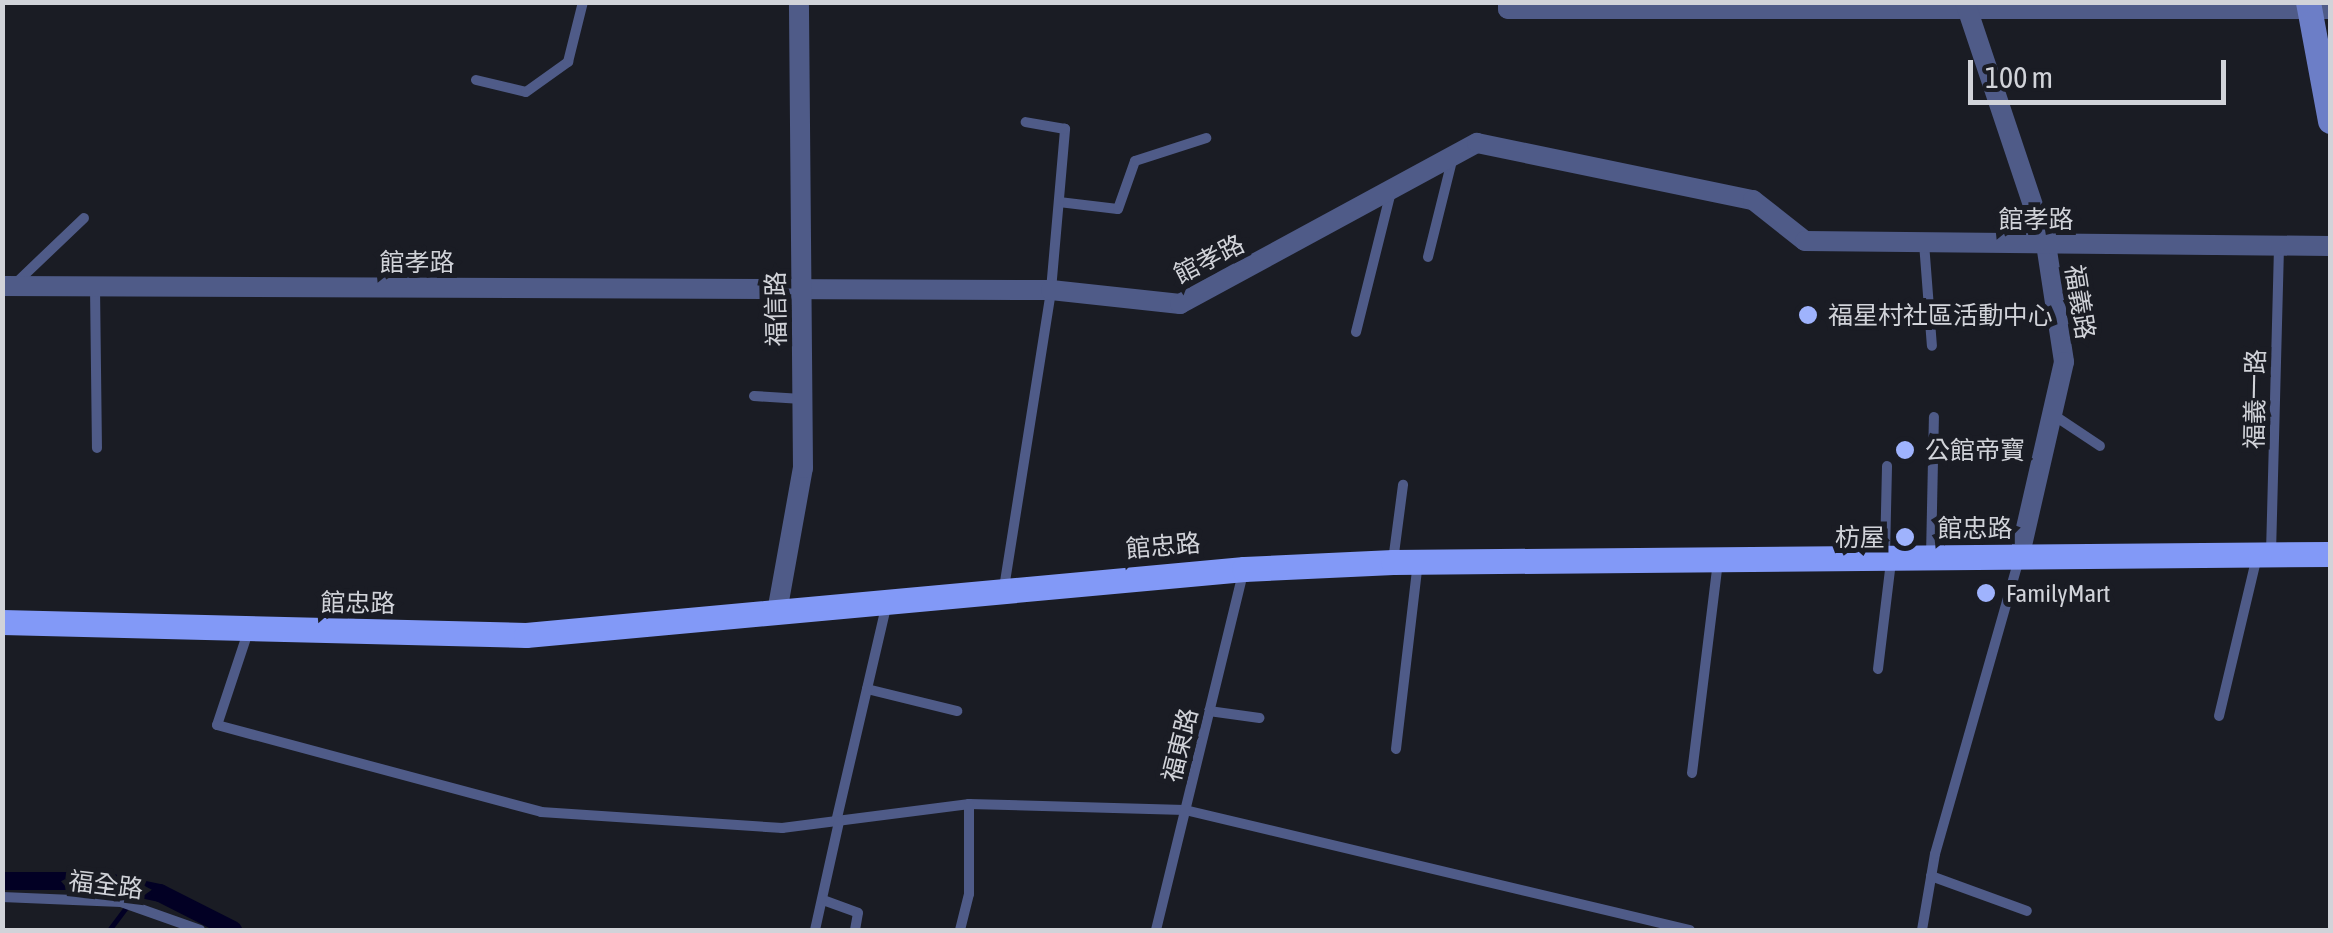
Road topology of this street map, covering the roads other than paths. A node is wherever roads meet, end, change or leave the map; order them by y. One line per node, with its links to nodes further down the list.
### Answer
1 (583, 2): 6 (lane)
2 (798, 2): 21 (street, 福信路)
3 (1508, 2): 4 (street)
4 (1966, 6): 5 (street); 15 (street, 福義路)
5 (2316, 7): 7 (main road)
6 (476, 80)
7 (2330, 121)
8 (1026, 122): 12 (lane)
9 (1206, 138): 12 (lane)
10 (1453, 157): 11 (street, 館孝路); 14 (street, 館孝路); 18 (lane)
11 (1391, 190): 22 (street, 館孝路); 23 (lane)
12 (1058, 202): 22 (lane)
13 (84, 218): 19 (lane)
14 (1924, 243): 15 (street, 館孝路); 24 (lane)
15 (2046, 244): 16 (street, 館孝路); 27 (street, 福義路)
16 (2279, 244): 17 (street, 館孝路); 34 (lane, 福義一路)
17 (2330, 246)
18 (1428, 257)
19 (7, 286): 20 (street, 館孝路)
20 (95, 287): 21 (street, 館孝路); 30 (lane)
21 (800, 287): 22 (street, 館孝路); 26 (street, 福信路)
22 (1051, 290): 41 (lane)
23 (1356, 332)
24 (1932, 346)
25 (754, 396): 26 (lane)
26 (802, 399): 43 (street, 福信路)
27 (2055, 416): 29 (lane); 37 (street, 福義路)
28 (1934, 417): 36 (lane)
29 (2100, 446)
30 (97, 448)
31 (1886, 466): 35 (lane)
32 (1402, 485): 39 (lane)
33 (2330, 554): 34 (main road, 館忠路)
34 (2264, 555): 37 (main road, 館忠路); 50 (lane, 福義一路)
35 (1888, 558): 36 (main road, 館忠路); 38 (main road, 館忠路); 46 (lane)
36 (1931, 558): 37 (main road, 館忠路)
37 (2019, 558): 57 (lane)
38 (1718, 560): 39 (main road, 館忠路); 53 (lane)
39 (1406, 562): 40 (main road, 館忠路); 52 (lane)
40 (1244, 569): 41 (main road, 館忠路); 49 (lane, 福東路)
41 (1004, 591): 42 (main road, 館忠路)
42 (888, 602): 43 (main road, 館忠路); 47 (lane)
43 (778, 612): 45 (main road, 館忠路)
44 (2, 622): 45 (main road, 館忠路)
45 (248, 632): 56 (lane)
46 (1878, 669)
47 (867, 689): 48 (lane); 56 (lane)
48 (957, 711)
49 (1209, 711): 51 (lane); 55 (lane, 福東路)
50 (2220, 716)
51 (1260, 718)
52 (1396, 748)
53 (1692, 773)
54 (969, 804): 55 (lane); 56 (lane); 64 (lane)
55 (1185, 810): 65 (lane, 福東路); 66 (lane)
56 (838, 822): 59 (lane)
57 (1931, 876): 60 (lane); 67 (lane)
58 (2, 898): 61 (lane, 福全路)
59 (824, 900): 62 (lane); 63 (lane)
60 (2027, 911)
61 (200, 930)
62 (814, 930)
63 (855, 930)
64 (960, 930)
65 (1156, 930)
66 (1690, 930)
67 (1922, 930)

